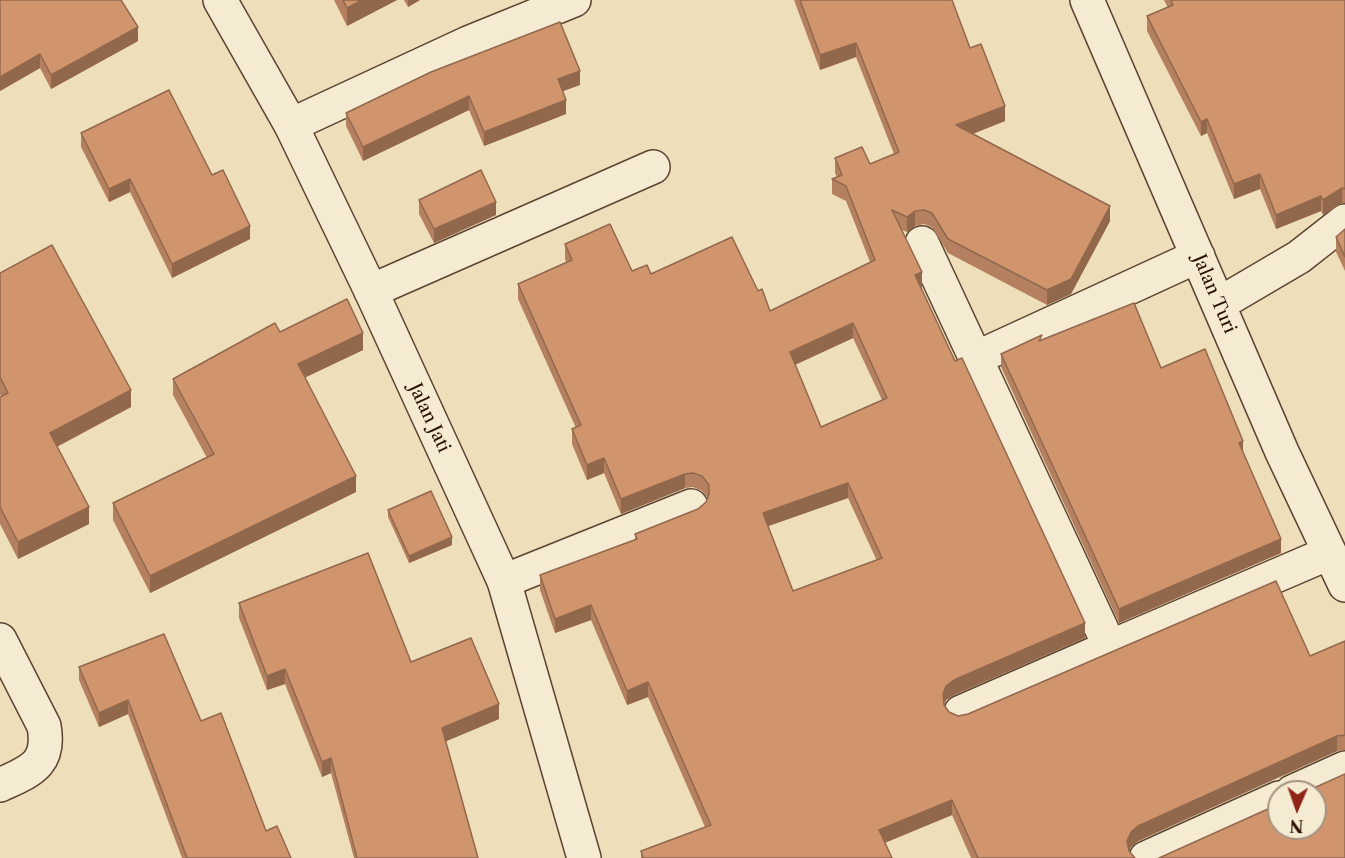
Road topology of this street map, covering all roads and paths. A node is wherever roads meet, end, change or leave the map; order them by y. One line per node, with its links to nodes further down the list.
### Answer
1 (220, 0): 5 (street, Jalan Jati)
2 (574, 0): 4 (street)
3 (1087, 0): 9 (street, Jalan Turi)
4 (528, 8): 5 (street)
5 (291, 125): 10 (street, Jalan Jati)
6 (653, 167): 10 (street)
7 (1345, 221): 11 (street)
8 (922, 243): 12 (street)
9 (1198, 256): 11 (street, Jalan Turi); 12 (street)
10 (371, 291): 15 (street, Jalan Jati)
11 (1219, 304): 14 (street, Jalan Turi)
12 (976, 358): 18 (street)
13 (691, 506): 15 (street)
14 (1329, 553): 16 (street, Jalan Turi); 18 (street)
15 (504, 581): 25 (street, Jalan Jati)
16 (1345, 585)
17 (0, 640): 22 (street)
18 (1110, 647): 19 (street)
19 (961, 712)
20 (1345, 768): 21 (street)
21 (1318, 780)
22 (0, 785)
23 (1267, 805): 24 (street)
24 (1186, 850): 26 (street)
25 (584, 858)
26 (1146, 858)

